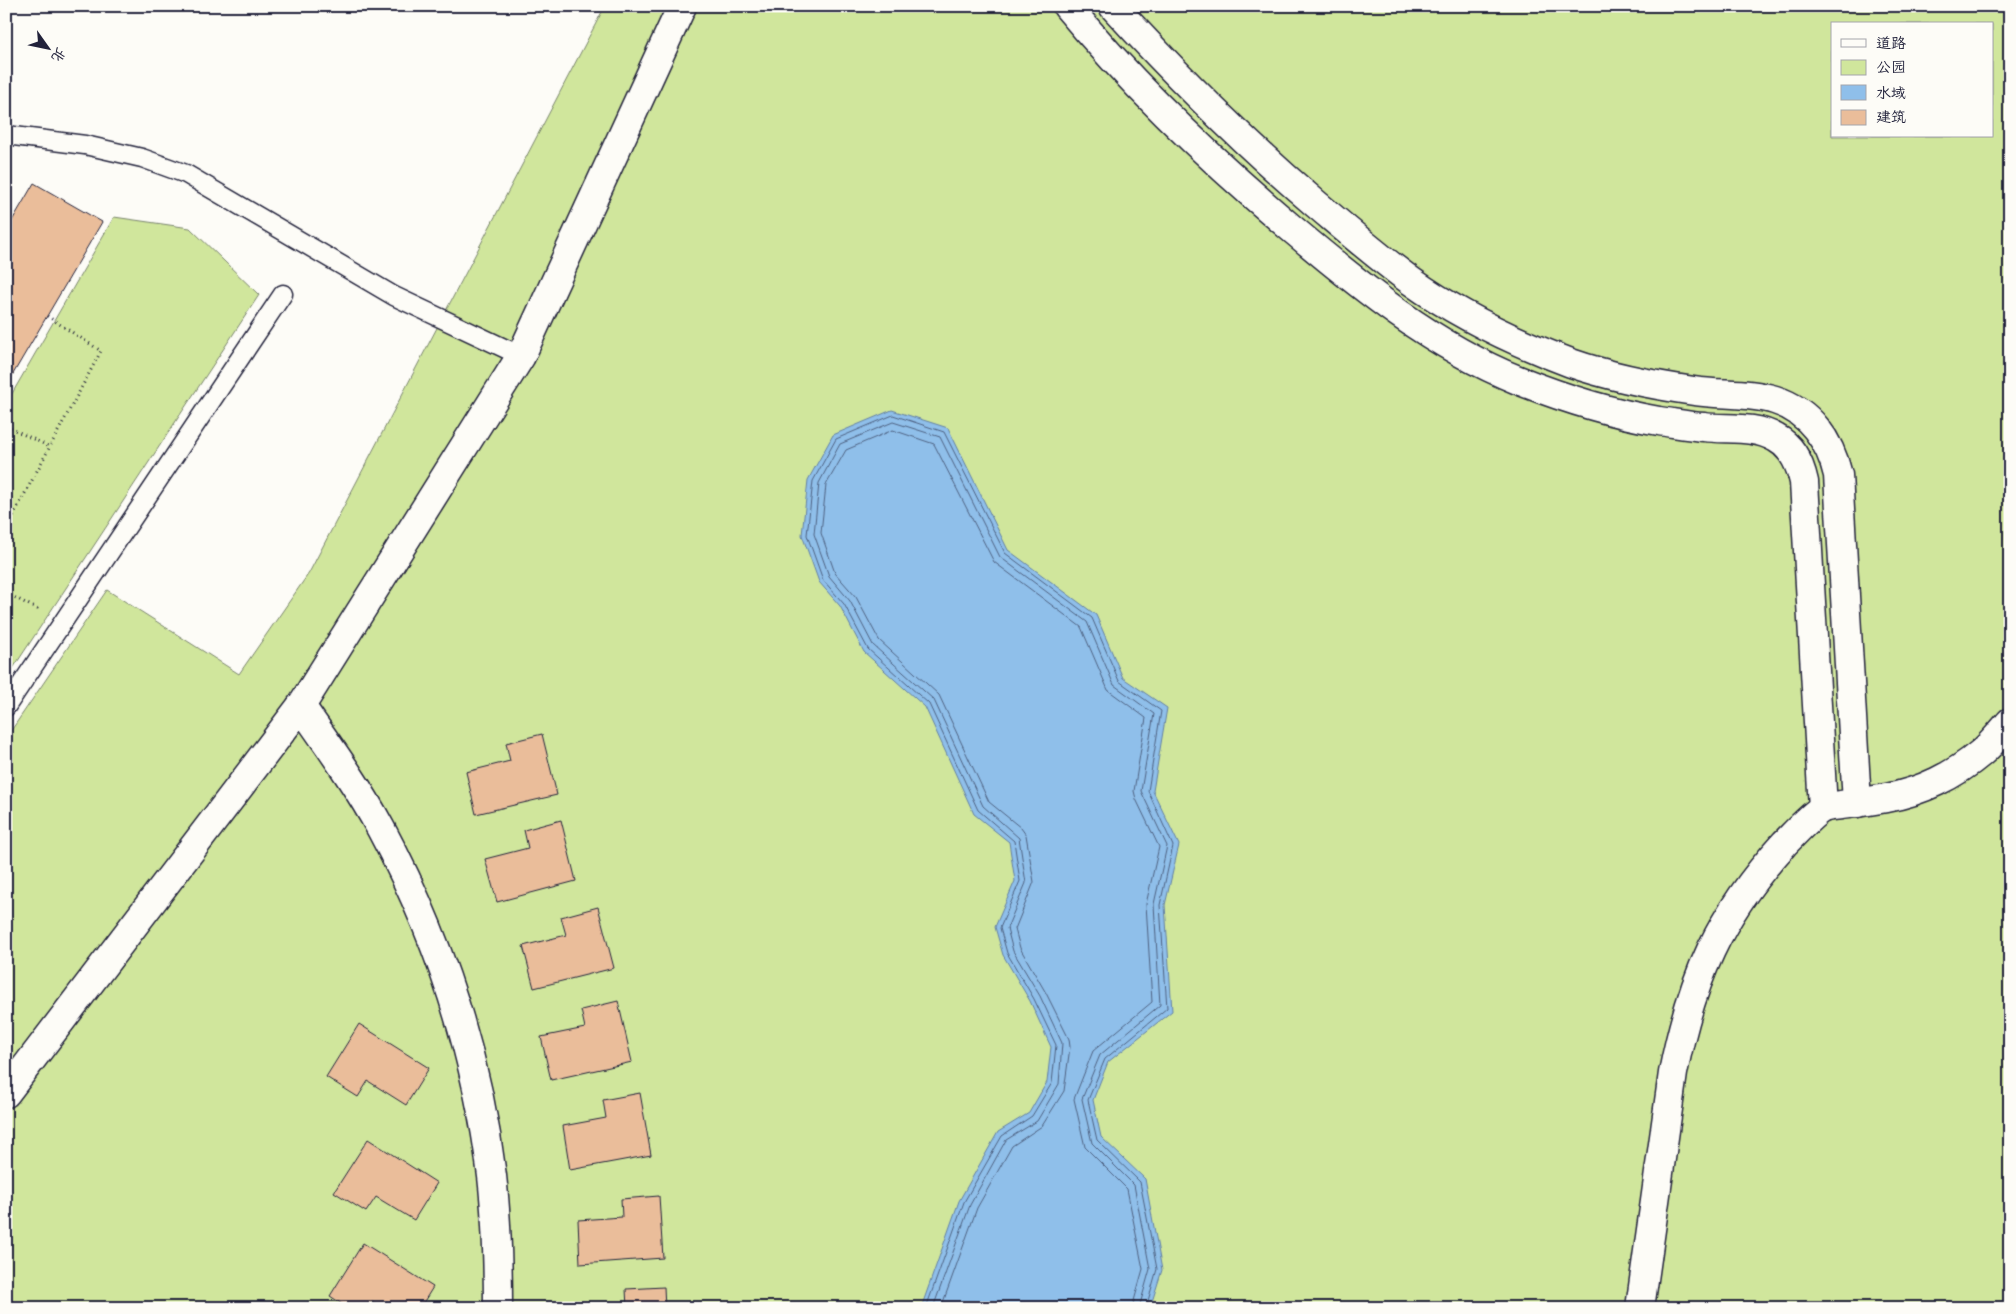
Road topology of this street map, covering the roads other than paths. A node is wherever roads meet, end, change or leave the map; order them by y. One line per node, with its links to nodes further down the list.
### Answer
1 (682, 6): 6 (street)
2 (1067, 6): 11 (street)
3 (1113, 6): 10 (street)
4 (6, 135): 6 (lane)
5 (283, 294): 8 (lane)
6 (521, 356): 7 (street)
7 (301, 706): 12 (street); 13 (street)
8 (6, 707)
9 (2010, 722): 10 (street)
10 (1857, 803): 11 (street)
11 (1822, 808): 14 (street)
12 (6, 1093)
13 (498, 1308)
14 (1640, 1308)

